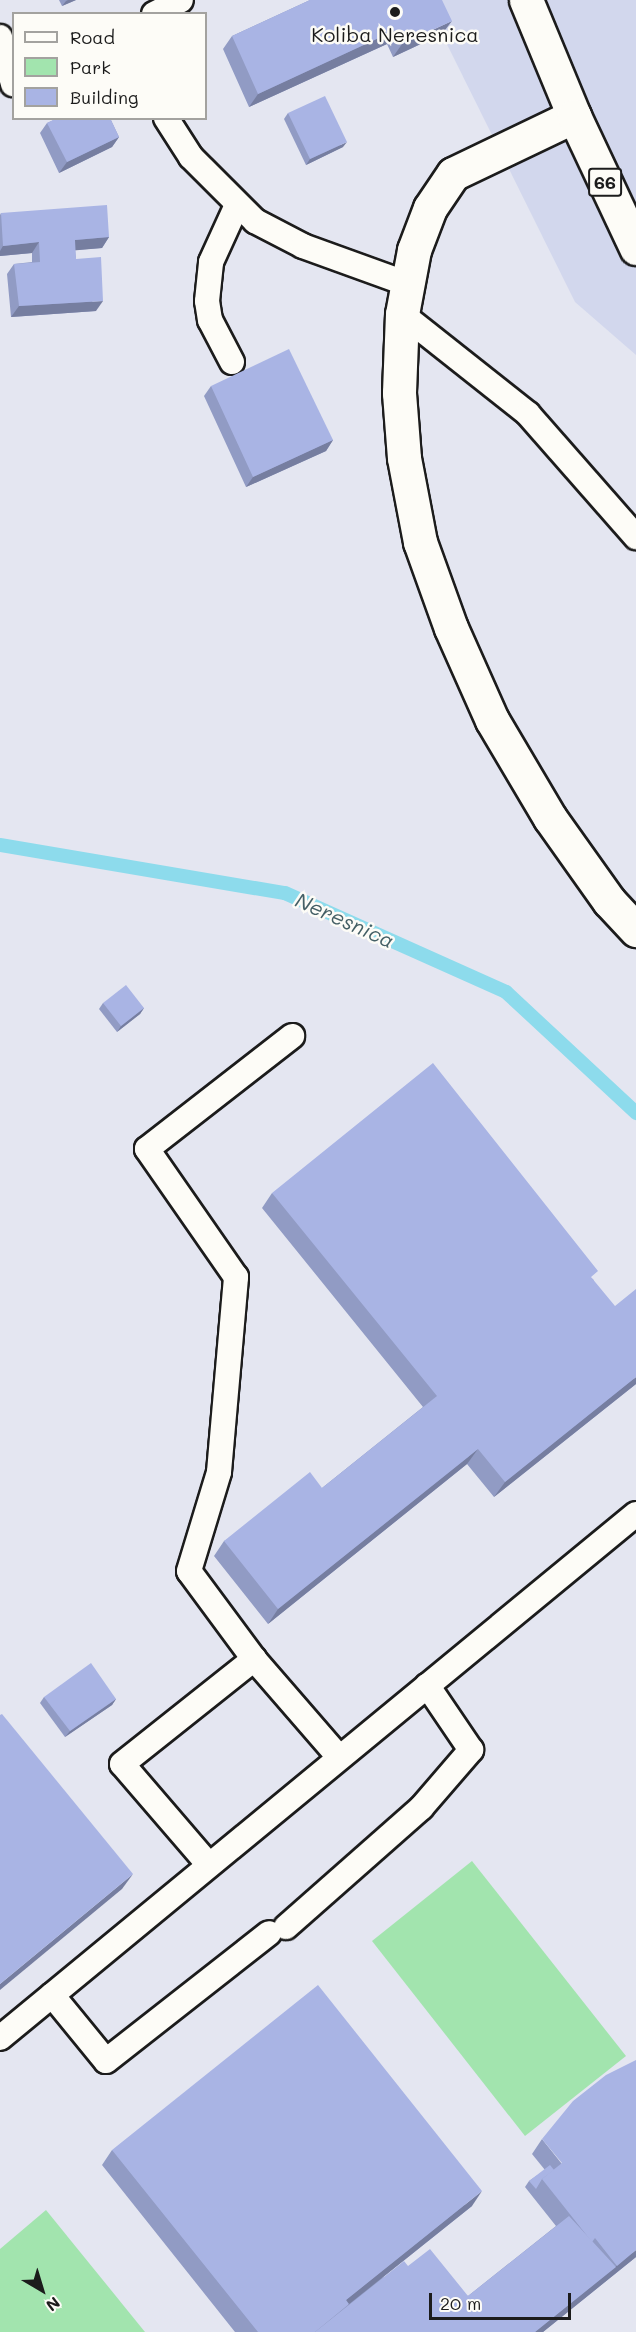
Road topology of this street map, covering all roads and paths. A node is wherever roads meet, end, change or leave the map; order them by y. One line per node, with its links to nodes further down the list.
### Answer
1 (181, 0): 3 (lane)
2 (526, 0): 6 (street, 66)
3 (158, 12)
4 (0, 37): 5 (lane)
5 (9, 85)
6 (574, 116): 9 (street, 66); 10 (street)
7 (167, 120): 8 (lane)
8 (237, 205): 10 (lane); 11 (lane)
9 (636, 248)
10 (405, 299): 12 (lane); 13 (street)
11 (232, 362)
12 (636, 537)
13 (636, 930)
14 (292, 1036): 16 (lane)
15 (636, 1514): 17 (lane)
16 (254, 1659): 18 (lane); 19 (lane)
17 (427, 1685): 18 (lane); 20 (lane)
18 (339, 1757): 19 (lane)
19 (209, 1865): 20 (lane)
20 (52, 1995): 21 (lane)
21 (0, 2038)

